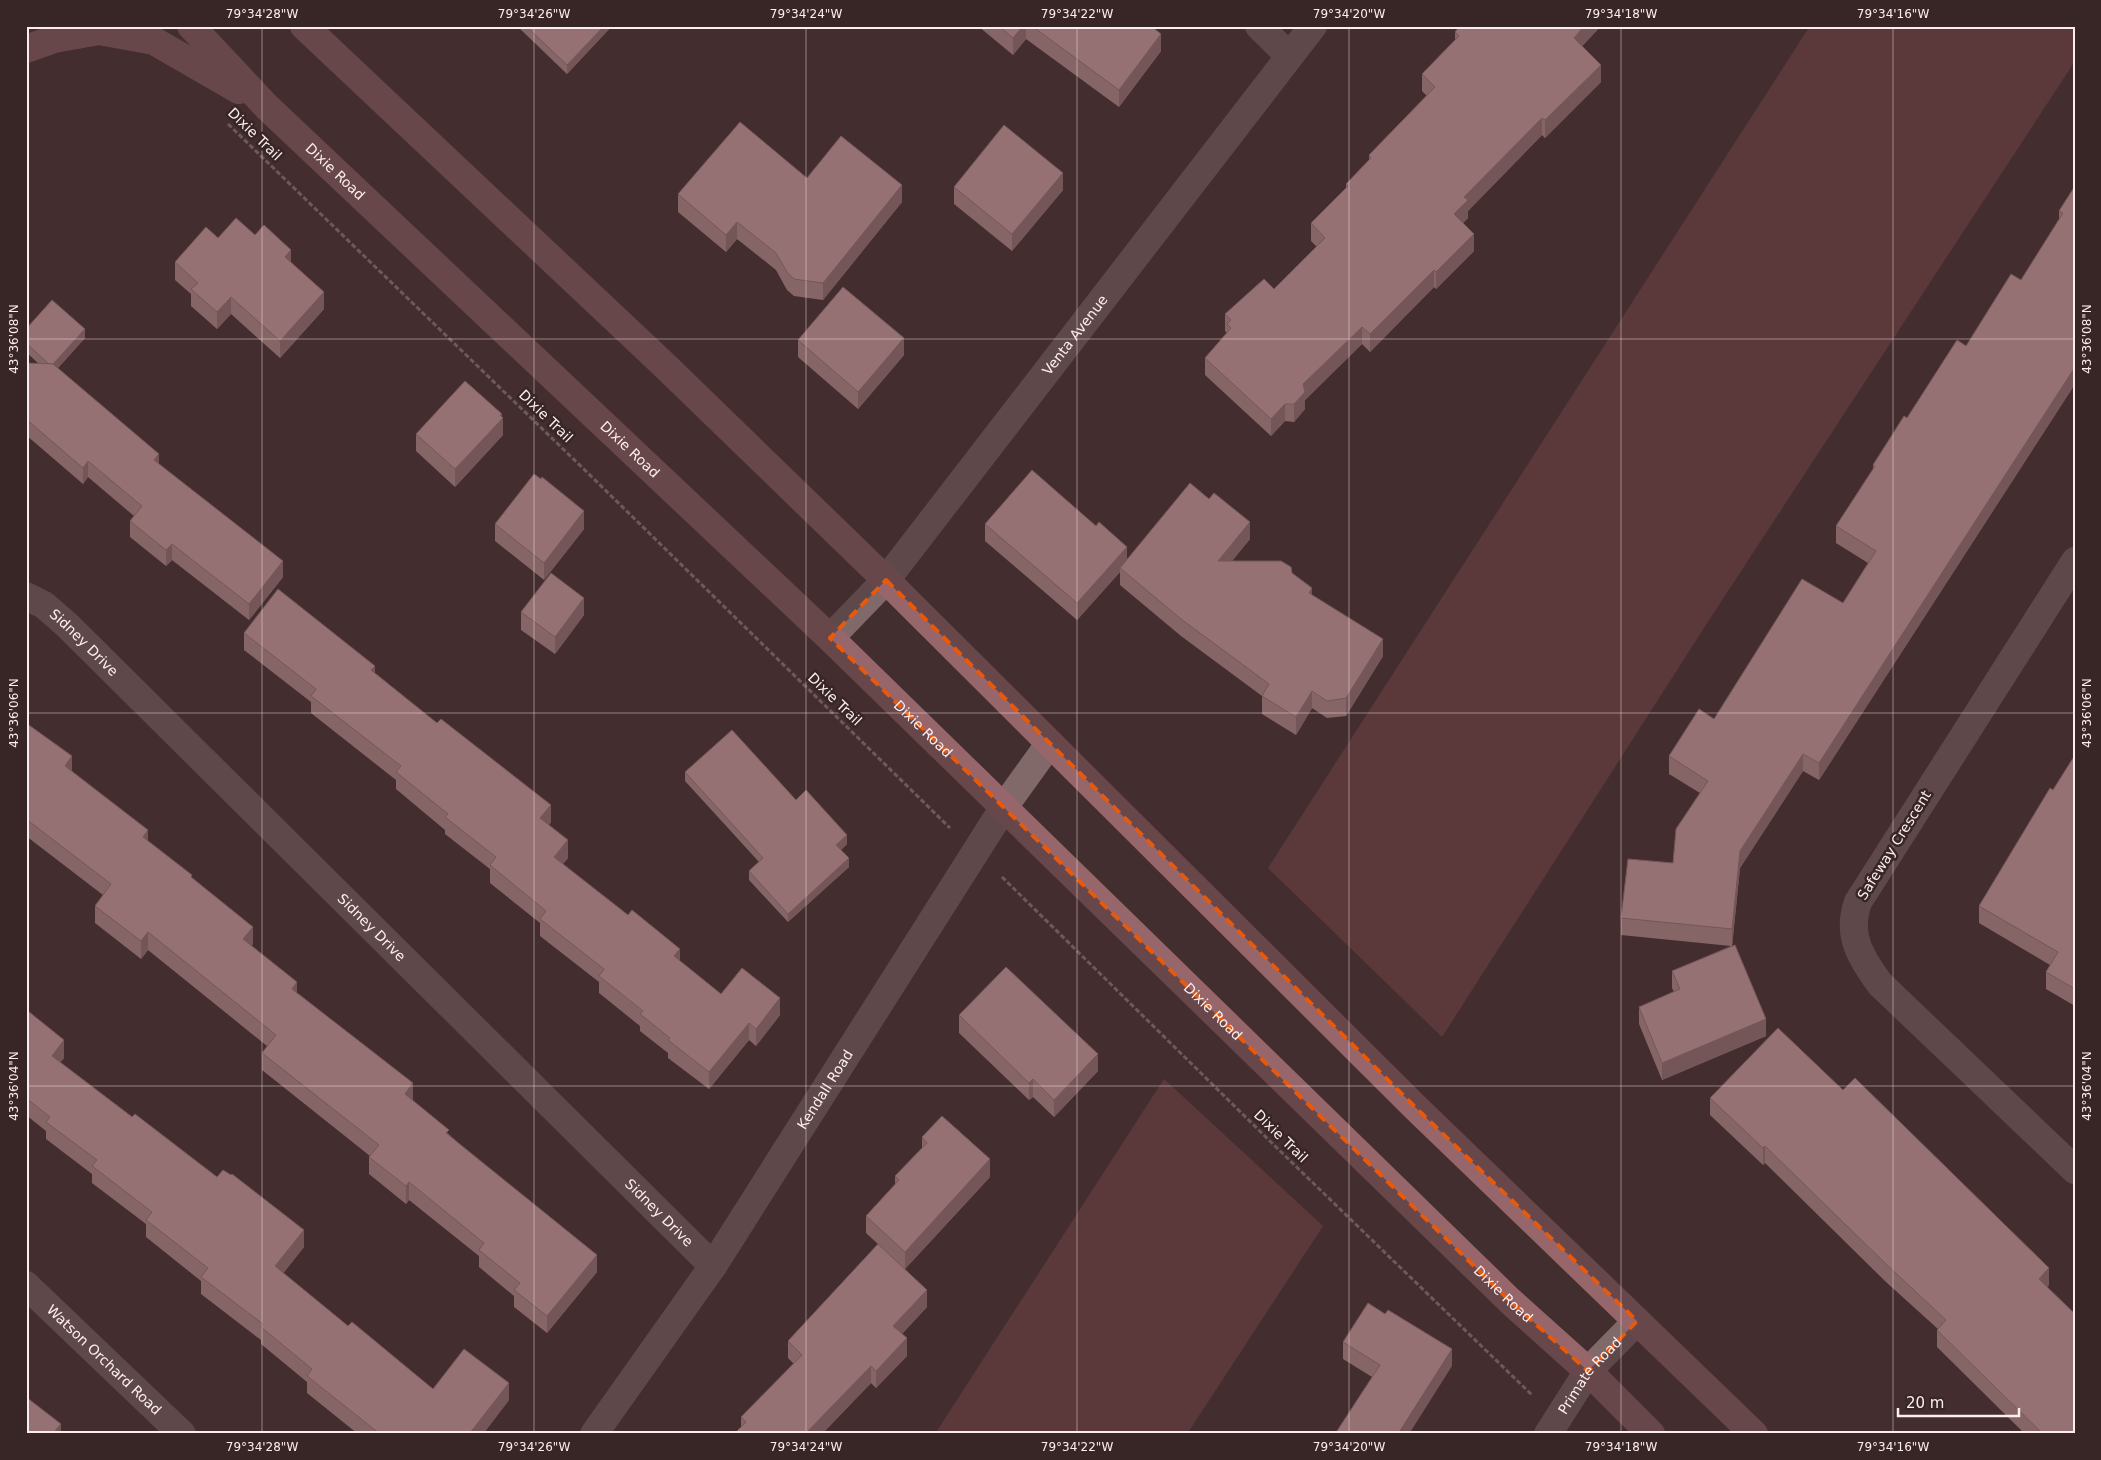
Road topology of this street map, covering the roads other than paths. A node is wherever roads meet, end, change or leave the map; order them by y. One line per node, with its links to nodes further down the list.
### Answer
1 (191, 26): 7 (main road, Dixie Road)
2 (1258, 26): 6 (street)
3 (1313, 26): 6 (street, Venta Avenue)
4 (311, 31): 9 (main road)
5 (26, 49): 7 (main road)
6 (1289, 56): 9 (street, Venta Avenue)
7 (268, 107): 11 (main road, Dixie Road)
8 (2075, 561): 14 (street, Safeway Crescent)
9 (886, 580): 11 (street, Venta Avenue); 12 (main road)
10 (26, 596): 15 (street, Sidney Drive)
11 (830, 638): 13 (main road, Dixie Road)
12 (1050, 743): 13 (street, Kendall Road); 17 (main road)
13 (1004, 807): 15 (street, Kendall Road); 18 (main road, Dixie Road)
14 (2075, 1170)
15 (713, 1266): 20 (street, Kendall Road)
16 (26, 1285): 19 (street, Watson Orchard Road)
17 (1637, 1321): 18 (street, Primate Road); 23 (main road)
18 (1588, 1371): 21 (street, Primate Road); 22 (main road, Dixie Road)
19 (182, 1434)
20 (594, 1434)
21 (1548, 1434)
22 (1651, 1434)
23 (1754, 1434)

